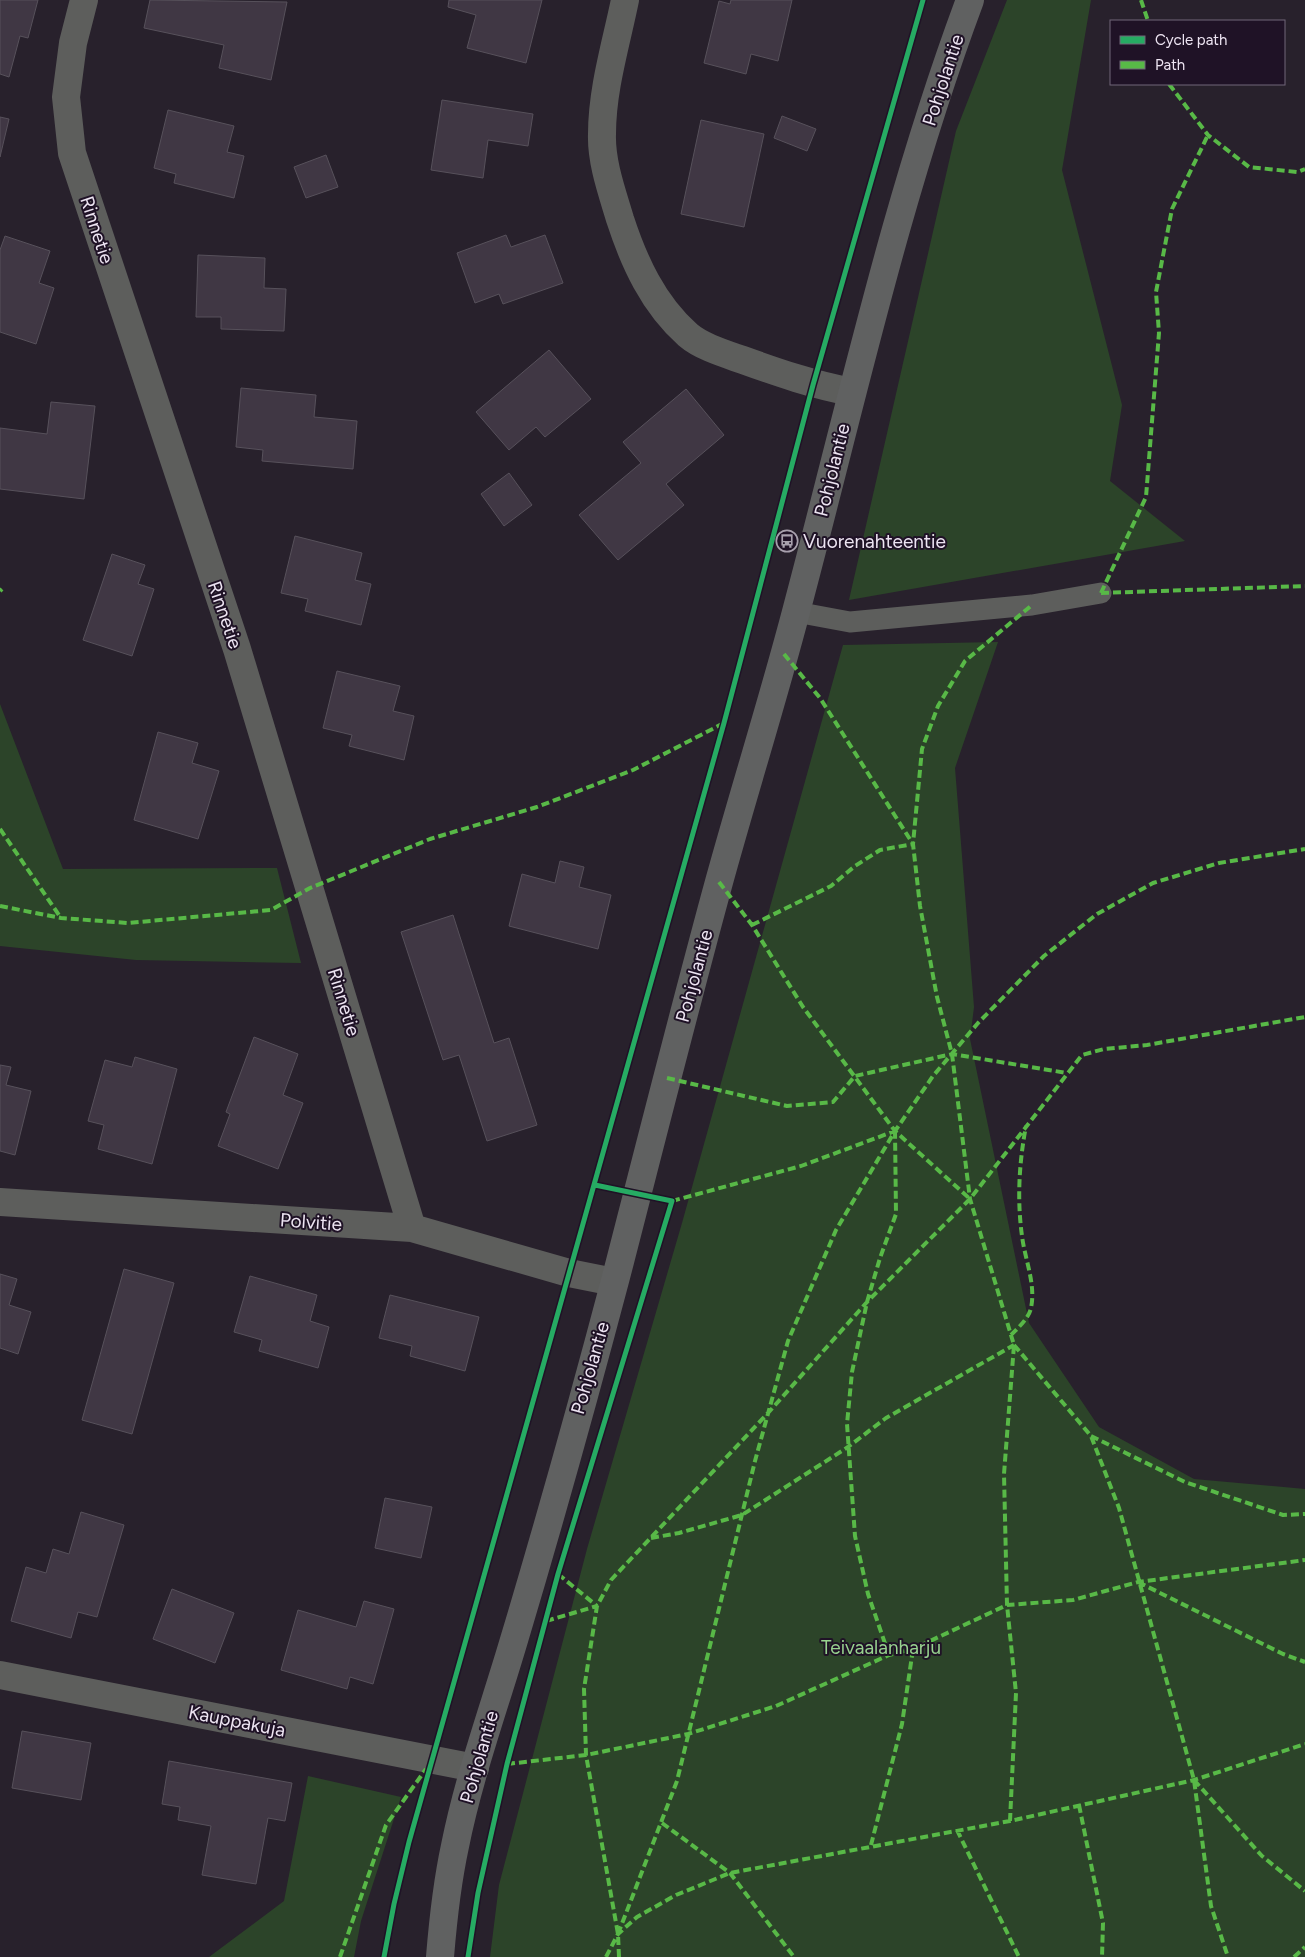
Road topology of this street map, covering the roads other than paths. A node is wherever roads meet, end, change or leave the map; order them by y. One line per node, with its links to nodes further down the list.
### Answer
1 (84, 0): 8 (street, Rinnetie)
2 (625, 0): 4 (street)
3 (970, 0): 4 (main road, Pohjolantie)
4 (852, 392): 6 (main road, Pohjolantie)
5 (1101, 593): 6 (lane)
6 (796, 612): 9 (main road, Pohjolantie)
7 (0, 1202): 8 (street, Polvitie)
8 (412, 1228): 9 (street, Polvitie)
9 (614, 1282): 11 (main road, Pohjolantie)
10 (0, 1675): 11 (street, Kauppakuja)
11 (475, 1768): 12 (main road, Pohjolantie)
12 (440, 1957)

